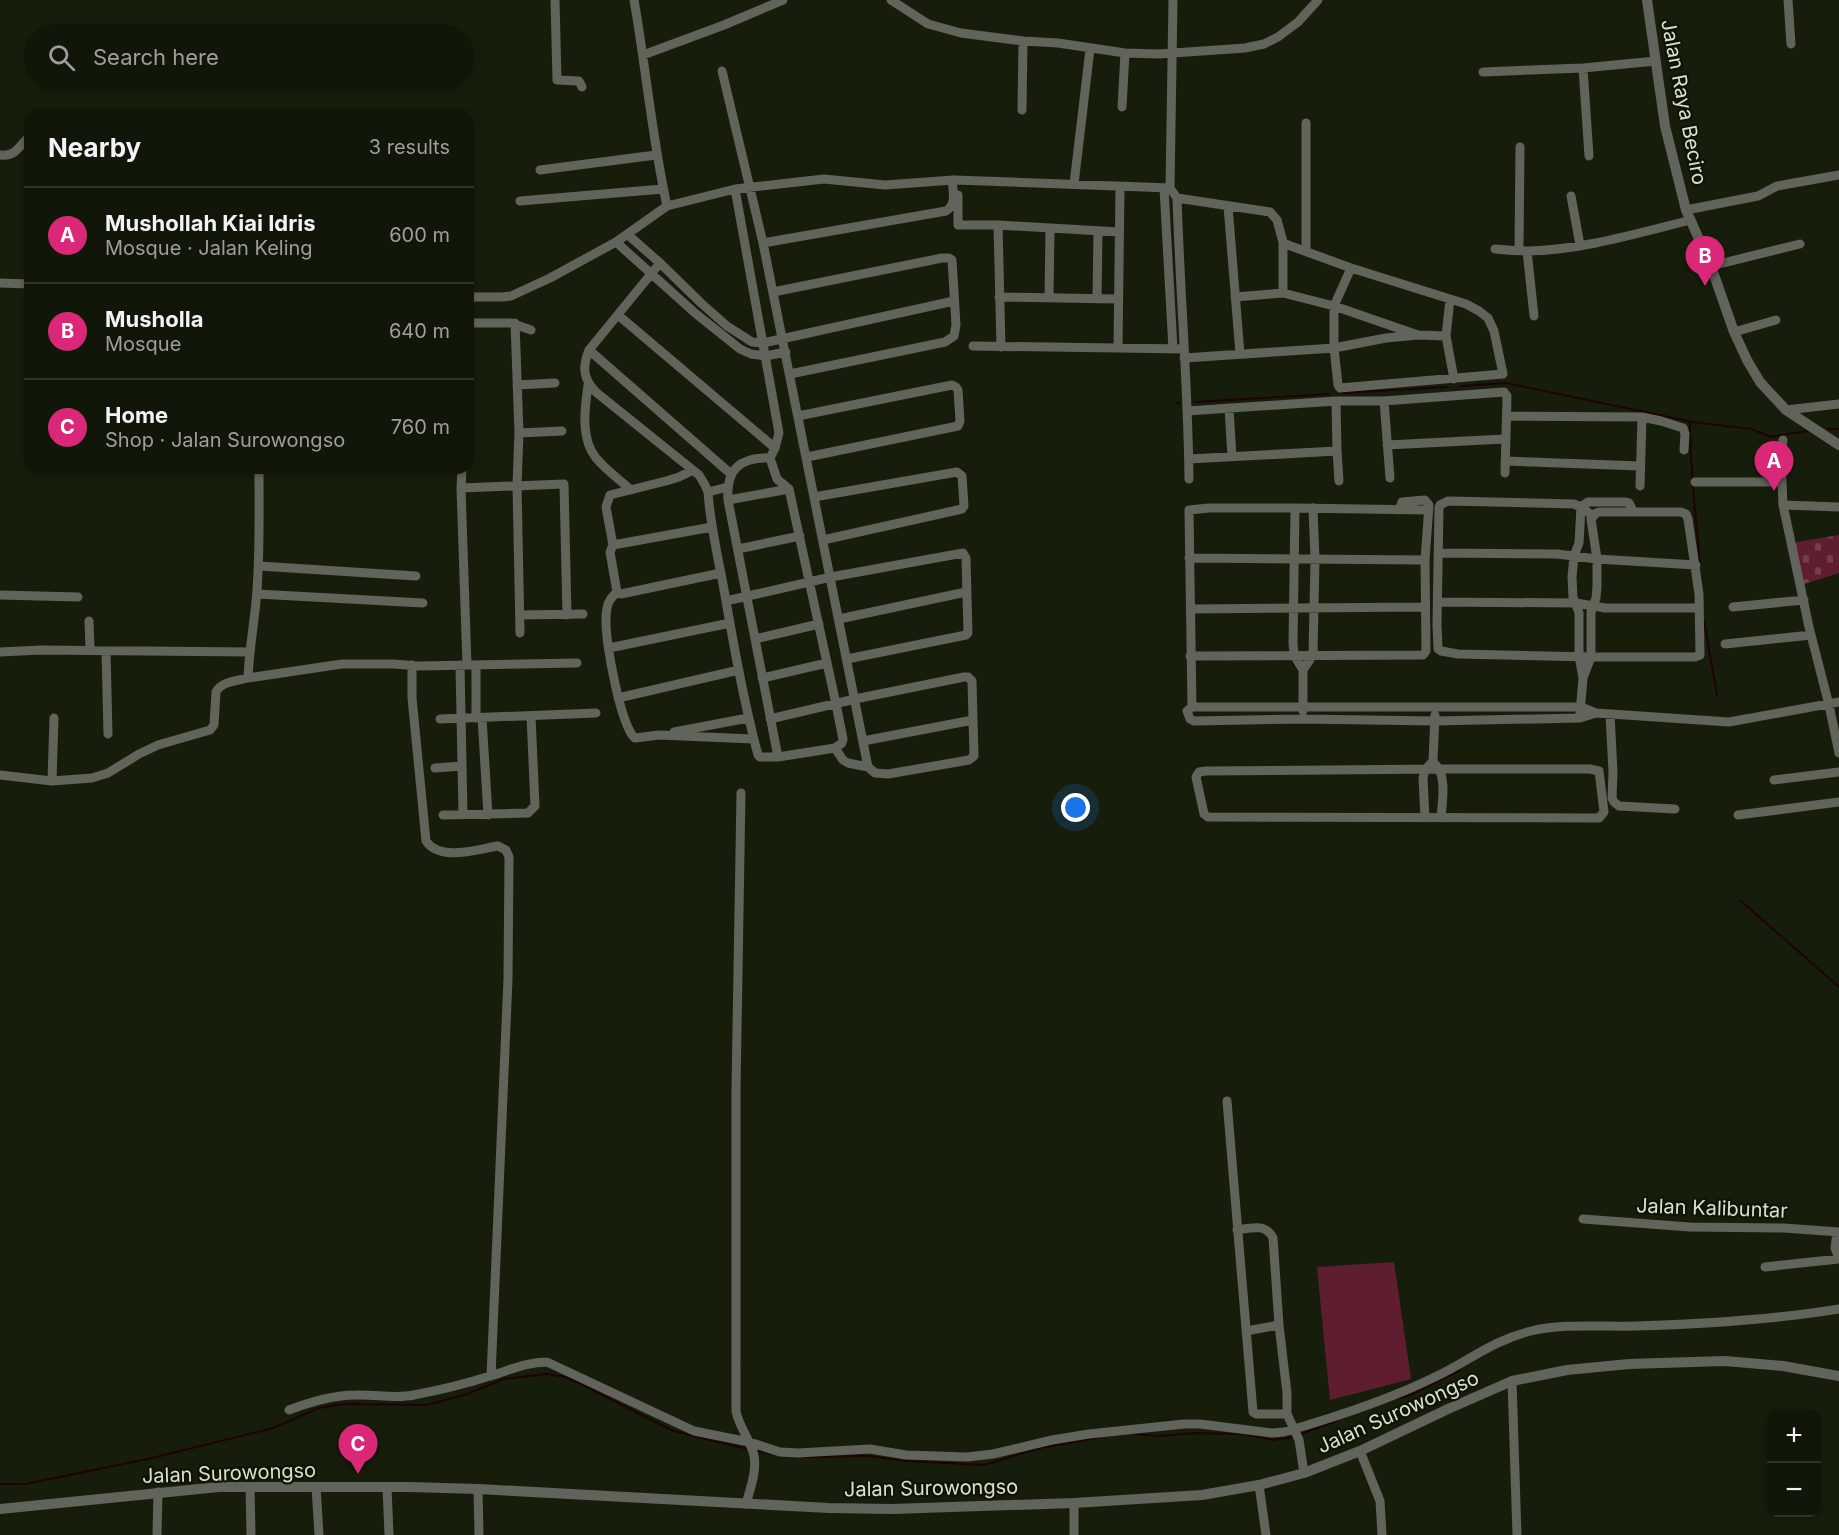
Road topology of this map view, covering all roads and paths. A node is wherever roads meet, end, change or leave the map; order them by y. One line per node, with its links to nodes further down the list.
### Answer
1 (555, 0): 19 (street)
2 (634, 0): 14 (street)
3 (783, 0): 14 (street)
4 (891, 0): 9 (street)
5 (1173, 0): 13 (street)
6 (1318, 0): 13 (street)
7 (1647, 0): 15 (street, Jalan Raya Beciro)
8 (1788, 0): 10 (street)
9 (1023, 41): 11 (street); 21 (street)
10 (1791, 44)
11 (1089, 49): 12 (street); 31 (street)
12 (1125, 53): 13 (street); 20 (street)
13 (1172, 53): 34 (street)
14 (643, 55): 26 (street)
15 (1656, 62): 16 (street); 42 (street, Jalan Raya Beciro)
16 (1583, 68): 18 (street); 27 (street)
17 (722, 71): 33 (street)
18 (1483, 72)
19 (582, 87)
20 (1122, 106)
21 (1022, 110)
22 (1306, 123): 55 (street)
23 (24, 142): 25 (street)
24 (1520, 147): 54 (street)
25 (0, 155)
26 (656, 155): 28 (street); 35 (street)
27 (1589, 156)
28 (540, 170)
29 (1839, 175): 42 (street)
30 (955, 180): 31 (street); 33 (street); 43 (street); 50 (street)
31 (1074, 184): 32 (street)
32 (1120, 187): 34 (street); 46 (street)
33 (750, 188): 36 (street); 50 (street)
34 (1167, 188): 38 (street); 88 (street)
35 (663, 189): 39 (street); 40 (street)
36 (735, 189): 40 (street); 83 (street)
37 (1571, 196): 52 (street)
38 (1177, 198): 41 (street); 91 (street)
39 (520, 201)
40 (667, 206): 47 (street)
41 (1228, 206): 49 (street); 66 (street)
42 (1688, 215): 52 (street); 57 (street, Jalan Raya Beciro)
43 (998, 225): 44 (street); 65 (street)
44 (1050, 228): 45 (street); 67 (street)
45 (1098, 231): 46 (street); 68 (street)
46 (1119, 232): 69 (street)
47 (627, 234): 48 (street); 56 (street)
48 (616, 242): 59 (street); 64 (street)
49 (1283, 242): 55 (street); 63 (street)
50 (764, 243): 62 (street)
51 (1800, 244): 57 (street)
52 (1580, 245): 54 (street)
53 (1496, 249): 54 (street)
54 (1523, 250): 74 (street)
55 (1306, 251): 58 (street)
56 (660, 263): 59 (street); 83 (street)
57 (1711, 266): 79 (street, Jalan Raya Beciro)
58 (1351, 268): 70 (street); 72 (street)
59 (651, 273): 73 (street); 93 (street)
60 (0, 283): 61 (street)
61 (24, 284)
62 (773, 292): 71 (street); 82 (street)
63 (1283, 293): 66 (street); 72 (street)
64 (474, 297)
65 (999, 297): 67 (street); 85 (street)
66 (1235, 297): 92 (street)
67 (1049, 298): 68 (street)
68 (1097, 299): 69 (street)
69 (1118, 299): 86 (street)
70 (1450, 299): 81 (street); 95 (street)
71 (954, 301): 82 (street); 94 (street)
72 (1334, 306): 80 (street); 87 (street)
73 (618, 315): 89 (street); 114 (street)
74 (1533, 316)
75 (1776, 320): 79 (street)
76 (474, 322): 77 (street)
77 (515, 323): 78 (street); 97 (street)
78 (531, 330)
79 (1734, 332): 103 (street, Jalan Raya Beciro)
80 (1418, 335): 81 (street); 87 (street)
81 (1446, 336): 95 (street)
82 (782, 338): 83 (street); 90 (street)
83 (763, 343): 93 (street)
84 (973, 346): 85 (street)
85 (1000, 347): 86 (street)
86 (1118, 348): 88 (street)
87 (1334, 348): 92 (street); 95 (street)
88 (1173, 349): 91 (street)
89 (589, 350): 98 (street); 127 (street)
90 (786, 352): 93 (street); 94 (street)
91 (1184, 353): 92 (street); 104 (street)
92 (1240, 354)
93 (766, 356): 114 (street)
94 (790, 374): 105 (street)
95 (1454, 379)
96 (555, 383): 97 (street)
97 (517, 385): 109 (street)
98 (588, 385): 123 (street); 138 (street)
99 (1336, 401): 100 (street); 102 (street); 116 (street)
100 (1384, 401): 106 (street); 112 (street)
101 (1839, 404): 103 (street)
102 (1230, 408): 104 (street); 119 (street)
103 (1786, 410): 113 (street, Jalan Raya Beciro)
104 (1187, 411): 120 (street)
105 (798, 416): 117 (street); 117 (street)
106 (1507, 416): 107 (street); 110 (street)
107 (1642, 417): 115 (street); 122 (street)
108 (562, 431): 109 (street)
109 (519, 433): 133 (street)
110 (1505, 439): 112 (street); 121 (street)
111 (1783, 440): 131 (street)
112 (1387, 445): 128 (street)
113 (1839, 445)
114 (775, 448): 118 (street)
115 (1684, 450)
116 (1337, 451): 119 (street); 130 (street)
117 (807, 457): 140 (street)
118 (771, 458): 127 (street); 137 (street)
119 (1232, 458): 120 (street)
120 (1189, 459): 129 (street)
121 (1505, 461): 122 (street); 124 (street)
122 (1640, 466): 134 (street)
123 (693, 470): 138 (street); 139 (street)
124 (1505, 473)
125 (260, 474): 162 (street)
126 (462, 474): 136 (street)
127 (731, 474): 135 (street)
128 (1390, 478)
129 (1189, 479)
130 (1339, 481)
131 (1782, 482): 132 (street); 142 (street)
132 (1695, 483)
133 (517, 485): 136 (street); 186 (street); 187 (street)
134 (1640, 486)
135 (728, 487): 139 (street); 141 (street)
136 (461, 488): 210 (street)
137 (789, 489): 141 (street); 150 (street)
138 (631, 490): 152 (street)
139 (708, 492): 149 (street)
140 (814, 497): 151 (street); 151 (street)
141 (728, 500): 153 (street)
142 (1783, 505): 144 (street); 173 (street)
143 (1581, 507): 147 (street); 148 (street); 154 (street); 155 (street)
144 (1839, 507)
145 (1295, 508): 146 (street); 156 (street); 157 (street)
146 (1313, 508): 158 (street); 160 (street)
147 (1632, 511): 148 (street); 161 (street)
148 (1593, 516): 159 (street)
149 (712, 527): 152 (street); 163 (street)
150 (800, 536): 153 (street); 166 (street)
151 (823, 540): 165 (street)
152 (613, 545): 168 (street)
153 (738, 549): 171 (street)
154 (1438, 553): 155 (street); 175 (street)
155 (1574, 556): 159 (street); 177 (street)
156 (1189, 558): 157 (street); 184 (street)
157 (1294, 558): 158 (street); 179 (street)
158 (1314, 559): 160 (street); 180 (street)
159 (1597, 559): 161 (street); 178 (street)
160 (1425, 560): 181 (street)
161 (1696, 565): 183 (street)
162 (259, 566): 164 (street); 170 (street)
163 (721, 573): 168 (street); 174 (street)
164 (416, 576)
165 (831, 577): 166 (street); 167 (street); 188 (street)
166 (810, 583): 171 (street); 191 (street)
167 (966, 591): 188 (street); 206 (street)
168 (616, 592): 196 (street)
169 (0, 594): 172 (street)
170 (257, 594): 176 (street); 200 (street)
171 (747, 596): 174 (street); 194 (street)
172 (78, 597)
173 (1804, 600): 182 (street); 193 (street)
174 (726, 601): 190 (street)
175 (1438, 602): 177 (street); 204 (street)
176 (423, 603)
177 (1576, 603): 178 (street); 204 (street)
178 (1593, 606): 183 (street); 205 (street)
179 (1293, 607): 180 (street); 184 (street); 201 (street)
180 (1314, 607): 181 (street); 202 (street)
181 (1425, 607): 202 (street)
182 (1733, 607)
183 (1698, 608): 205 (street)
184 (1191, 609): 203 (street)
185 (583, 614): 187 (street)
186 (520, 615): 187 (street); 192 (street)
187 (567, 615)
188 (839, 619): 206 (street)
189 (89, 621): 197 (street)
190 (730, 623): 196 (street); 211 (street)
191 (819, 624): 194 (street); 208 (street)
192 (520, 633)
193 (1811, 635): 195 (street); 218 (street)
194 (755, 639): 214 (street)
195 (1725, 644)
196 (609, 648): 216 (street)
197 (90, 650): 198 (street); 199 (street)
198 (106, 651): 200 (street); 238 (street)
199 (0, 652)
200 (249, 652): 213 (street)
201 (1294, 655): 202 (street); 203 (street); 212 (street)
202 (1313, 655): 212 (street)
203 (1191, 656): 221 (street)
204 (1579, 656): 205 (street); 215 (street)
205 (1591, 657): 215 (street)
206 (847, 659): 217 (street)
207 (577, 663): 210 (street)
208 (827, 663): 214 (street); 219 (street)
209 (412, 665): 210 (street); 213 (street); 273 (street)
210 (468, 665): 229 (street); 230 (street)
211 (739, 670): 216 (street); 231 (street)
212 (1303, 670): 220 (street)
213 (248, 678): 254 (street)
214 (762, 678): 234 (street)
215 (1583, 678): 223 (street)
216 (618, 698): 239 (street)
217 (855, 699): 219 (street); 236 (street); 241 (street)
218 (1834, 703): 226 (street); 243 (street)
219 (836, 704): 234 (street); 242 (street)
220 (1304, 706): 221 (street); 222 (street); 235 (street)
221 (1192, 707): 235 (street)
222 (1436, 707): 223 (street); 237 (street)
223 (1581, 707): 225 (street); 232 (street)
224 (596, 713): 227 (street)
225 (1596, 713): 226 (street); 232 (street)
226 (1610, 714): 257 (street)
227 (531, 716): 230 (street); 260 (street)
228 (54, 718): 254 (street)
229 (461, 718): 230 (street); 233 (street); 246 (street)
230 (479, 718): 260 (street)
231 (748, 718): 239 (street); 240 (street)
232 (1580, 718): 237 (street)
233 (440, 719)
234 (770, 719): 244 (street)
235 (1303, 719): 237 (street)
236 (973, 720): 241 (street); 247 (street)
237 (1435, 722): 245 (street)
238 (108, 734)
239 (659, 735): 240 (street)
240 (753, 739): 244 (street)
241 (863, 741): 247 (street)
242 (835, 748): 244 (street); 247 (street)
243 (1839, 753)
244 (778, 757)
245 (1433, 761): 249 (street); 250 (street)
246 (462, 766): 248 (street); 259 (street)
247 (868, 766)
248 (435, 768)
249 (1440, 769): 250 (street); 263 (street); 263 (street)
250 (1425, 770): 262 (street); 262 (street)
251 (1839, 772): 253 (street)
252 (0, 775): 254 (street)
253 (1774, 780)
254 (52, 781)
255 (741, 792): 279 (street)
256 (1839, 802): 261 (street)
257 (1675, 809)
258 (443, 815): 259 (street)
259 (463, 815): 260 (street)
260 (488, 815)
261 (1738, 815)
262 (1425, 818): 263 (street)
263 (1441, 818)
264 (1227, 1101): 266 (street)
265 (1583, 1219): 267 (street, Jalan Kalibuntar)
266 (1237, 1230): 271 (street); 272 (street)
267 (1837, 1237): 268 (street)
268 (1839, 1258): 269 (street)
269 (1766, 1267)
270 (1839, 1309): 278 (street)
271 (1279, 1325): 272 (street); 277 (street)
272 (1246, 1331): 277 (street)
273 (491, 1373): 276 (street); 279 (street)
274 (1839, 1376): 275 (street, Jalan Surowongso)
275 (1512, 1382): 280 (street, Jalan Surowongso); 299 (street)
276 (288, 1410)
277 (1287, 1414): 278 (street)
278 (1297, 1433): 279 (street); 281 (street)
279 (752, 1449): 289 (street)
280 (1360, 1451): 281 (street, Jalan Surowongso); 298 (street)
281 (1304, 1473): 282 (street, Jalan Surowongso)
282 (1259, 1485): 288 (street, Jalan Surowongso); 297 (street)
283 (316, 1487): 284 (street, Jalan Surowongso); 285 (street, Jalan Surowongso); 293 (street)
284 (387, 1487): 286 (street, Jalan Surowongso); 294 (street)
285 (250, 1488): 287 (street, Jalan Surowongso); 292 (street)
286 (478, 1489): 289 (street, Jalan Surowongso); 295 (street)
287 (158, 1492): 290 (street, Jalan Surowongso); 291 (street)
288 (1074, 1503): 289 (street, Jalan Surowongso); 296 (street)
289 (746, 1504)
290 (0, 1509)
291 (157, 1535)
292 (251, 1535)
293 (319, 1535)
294 (389, 1535)
295 (478, 1535)
296 (1074, 1535)
297 (1266, 1535)
298 (1382, 1535)
299 (1518, 1535)

